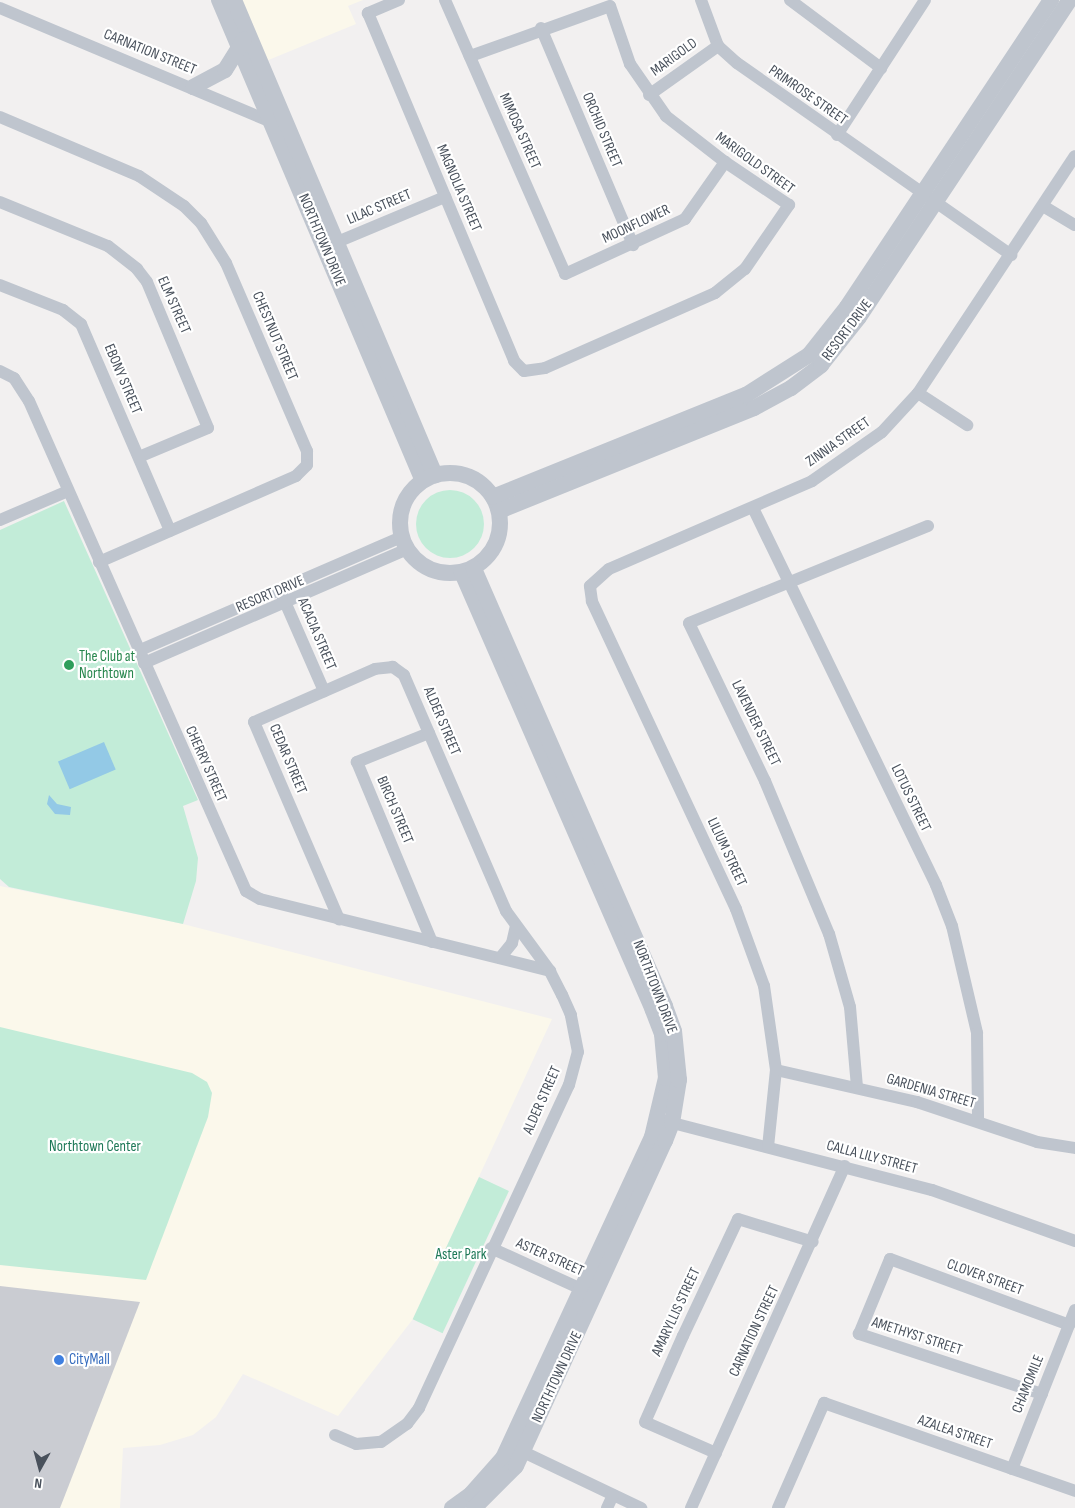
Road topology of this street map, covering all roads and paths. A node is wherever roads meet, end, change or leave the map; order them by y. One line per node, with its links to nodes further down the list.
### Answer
1 (220, 0): 14 (street, NORTHTOWN DRIVE)
2 (234, 0): 12 (street, NORTHTOWN DRIVE)
3 (399, 0): 24 (street, MAGNOLIA STREET)
4 (445, 0): 15 (street, MIMOSA STREET)
5 (701, 0): 13 (street)
6 (790, 0): 16 (street)
7 (925, 0): 16 (street)
8 (1051, 0): 25 (street, RESORT DRIVE)
9 (1070, 0): 25 (street, RESORT DRIVE)
10 (0, 8): 17 (street, CARNATION STREET)
11 (541, 28): 15 (street); 18 (street, MARIGOLD STREET); 30 (street, ORCHID STREET)
12 (248, 32): 14 (street); 20 (street, NORTHTOWN DRIVE)
13 (718, 46): 18 (street, MARIGOLD); 21 (street, PRIMROSE STREET)
14 (240, 47): 17 (street); 20 (street, NORTHTOWN DRIVE)
15 (470, 56): 32 (street, MIMOSA STREET)
16 (881, 68): 21 (street)
17 (193, 87): 20 (street, CARNATION STREET)
18 (649, 96): 23 (street, MARIGOLD STREET)
19 (0, 118): 45 (street, CHESTNUT STREET)
20 (280, 121): 29 (street, NORTHTOWN DRIVE)
21 (837, 135): 25 (street, PRIMROSE STREET)
22 (1075, 156): 27 (street, ZINNIA STREET)
23 (724, 162): 30 (street, MOONFLOWER); 35 (street, MARIGOLD STREET)
24 (445, 197): 29 (street, LILAC STREET); 35 (street, MAGNOLIA STREET)
25 (929, 199): 31 (street); 41 (street, RESORT DRIVE)
26 (0, 202): 38 (street, ELM STREET)
27 (1043, 206): 28 (street); 31 (street, ZINNIA STREET)
28 (1075, 225)
29 (332, 244): 39 (street, NORTHTOWN DRIVE)
30 (633, 245): 32 (street, MOONFLOWER)
31 (1011, 255): 36 (street, ZINNIA STREET)
32 (565, 274)
33 (0, 285): 38 (street, EBONY STREET)
34 (0, 371): 40 (street, CHERRY STREET)
35 (524, 371)
36 (918, 393): 37 (street); 42 (street, ZINNIA STREET)
37 (967, 426)
38 (138, 457): 45 (street, EBONY STREET)
39 (429, 478): 41 (street); 46 (street)
40 (68, 491): 43 (street); 47 (street, CHERRY STREET)
41 (496, 504): 48 (street)
42 (753, 508): 49 (street, LOTUS STREET); 50 (street, ZINNIA STREET)
43 (0, 520)
44 (928, 526): 49 (street, LAVENDER STREET)
45 (170, 531): 47 (street, CHESTNUT STREET)
46 (404, 543): 48 (street); 51 (street, RESORT DRIVE); 52 (street, RESORT DRIVE)
47 (99, 562): 53 (street, CHERRY STREET)
48 (468, 570): 65 (street, NORTHTOWN DRIVE)
49 (789, 582): 64 (street, LAVENDER STREET); 66 (street, LOTUS STREET)
50 (590, 586): 63 (street, LILIUM STREET)
51 (280, 590): 52 (street, ACACIA STREET); 53 (street, RESORT DRIVE)
52 (285, 602): 54 (street, RESORT DRIVE); 56 (street, ACACIA STREET)
53 (138, 651): 54 (street, CHERRY STREET)
54 (144, 663): 58 (street, CHERRY STREET)
55 (393, 667): 56 (street, CEDAR STREET); 57 (street, ALDER STREET)
56 (324, 691): 58 (street, CEDAR STREET)
57 (429, 733): 59 (street, ALDER STREET); 60 (street, BIRCH STREET)
58 (340, 919): 60 (street, CHERRY STREET)
59 (516, 926): 61 (street); 62 (street, ALDER STREET)
60 (432, 942): 61 (street, CHERRY STREET)
61 (500, 958): 62 (street, CHERRY STREET)
62 (550, 971): 72 (street, ALDER STREET)
63 (776, 1070): 64 (street, GARDENIA STREET); 67 (street, LILIUM STREET)
64 (857, 1087): 66 (street, GARDENIA STREET)
65 (665, 1121): 67 (street, CALLA LILY STREET); 74 (street, NORTHTOWN DRIVE)
66 (978, 1121): 68 (street, GARDENIA STREET)
67 (768, 1147): 69 (street, CALLA LILY STREET)
68 (1075, 1148)
69 (845, 1166): 70 (street, CALLA LILY STREET); 71 (street, CARNATION STREET)
70 (1075, 1241)
71 (813, 1242): 80 (street, CARNATION STREET); 80 (street, AMARYLLIS STREET)
72 (492, 1248): 74 (street, ASTER STREET); 78 (street, ALDER STREET)
73 (890, 1259): 76 (street, CLOVER STREET); 77 (street, AMETHYST STREET)
74 (588, 1292): 79 (street, NORTHTOWN DRIVE)
75 (1075, 1310): 76 (street, CHAMOMILE)
76 (1069, 1325): 77 (street, CHAMOMILE)
77 (1042, 1394): 81 (street, CHAMOMILE)
78 (335, 1435)
79 (515, 1448): 83 (street); 84 (street, NORTHTOWN DRIVE); 85 (street, NORTHTOWN DRIVE)
80 (716, 1453): 88 (street, CARNATION STREET)
81 (1012, 1469): 82 (street, AZALEA STREET); 89 (street, AZALEA STREET)
82 (1075, 1491)
83 (613, 1495): 86 (street); 87 (street)
84 (452, 1508)
85 (474, 1508)
86 (607, 1508)
87 (641, 1508)
88 (691, 1508)
89 (778, 1508)

